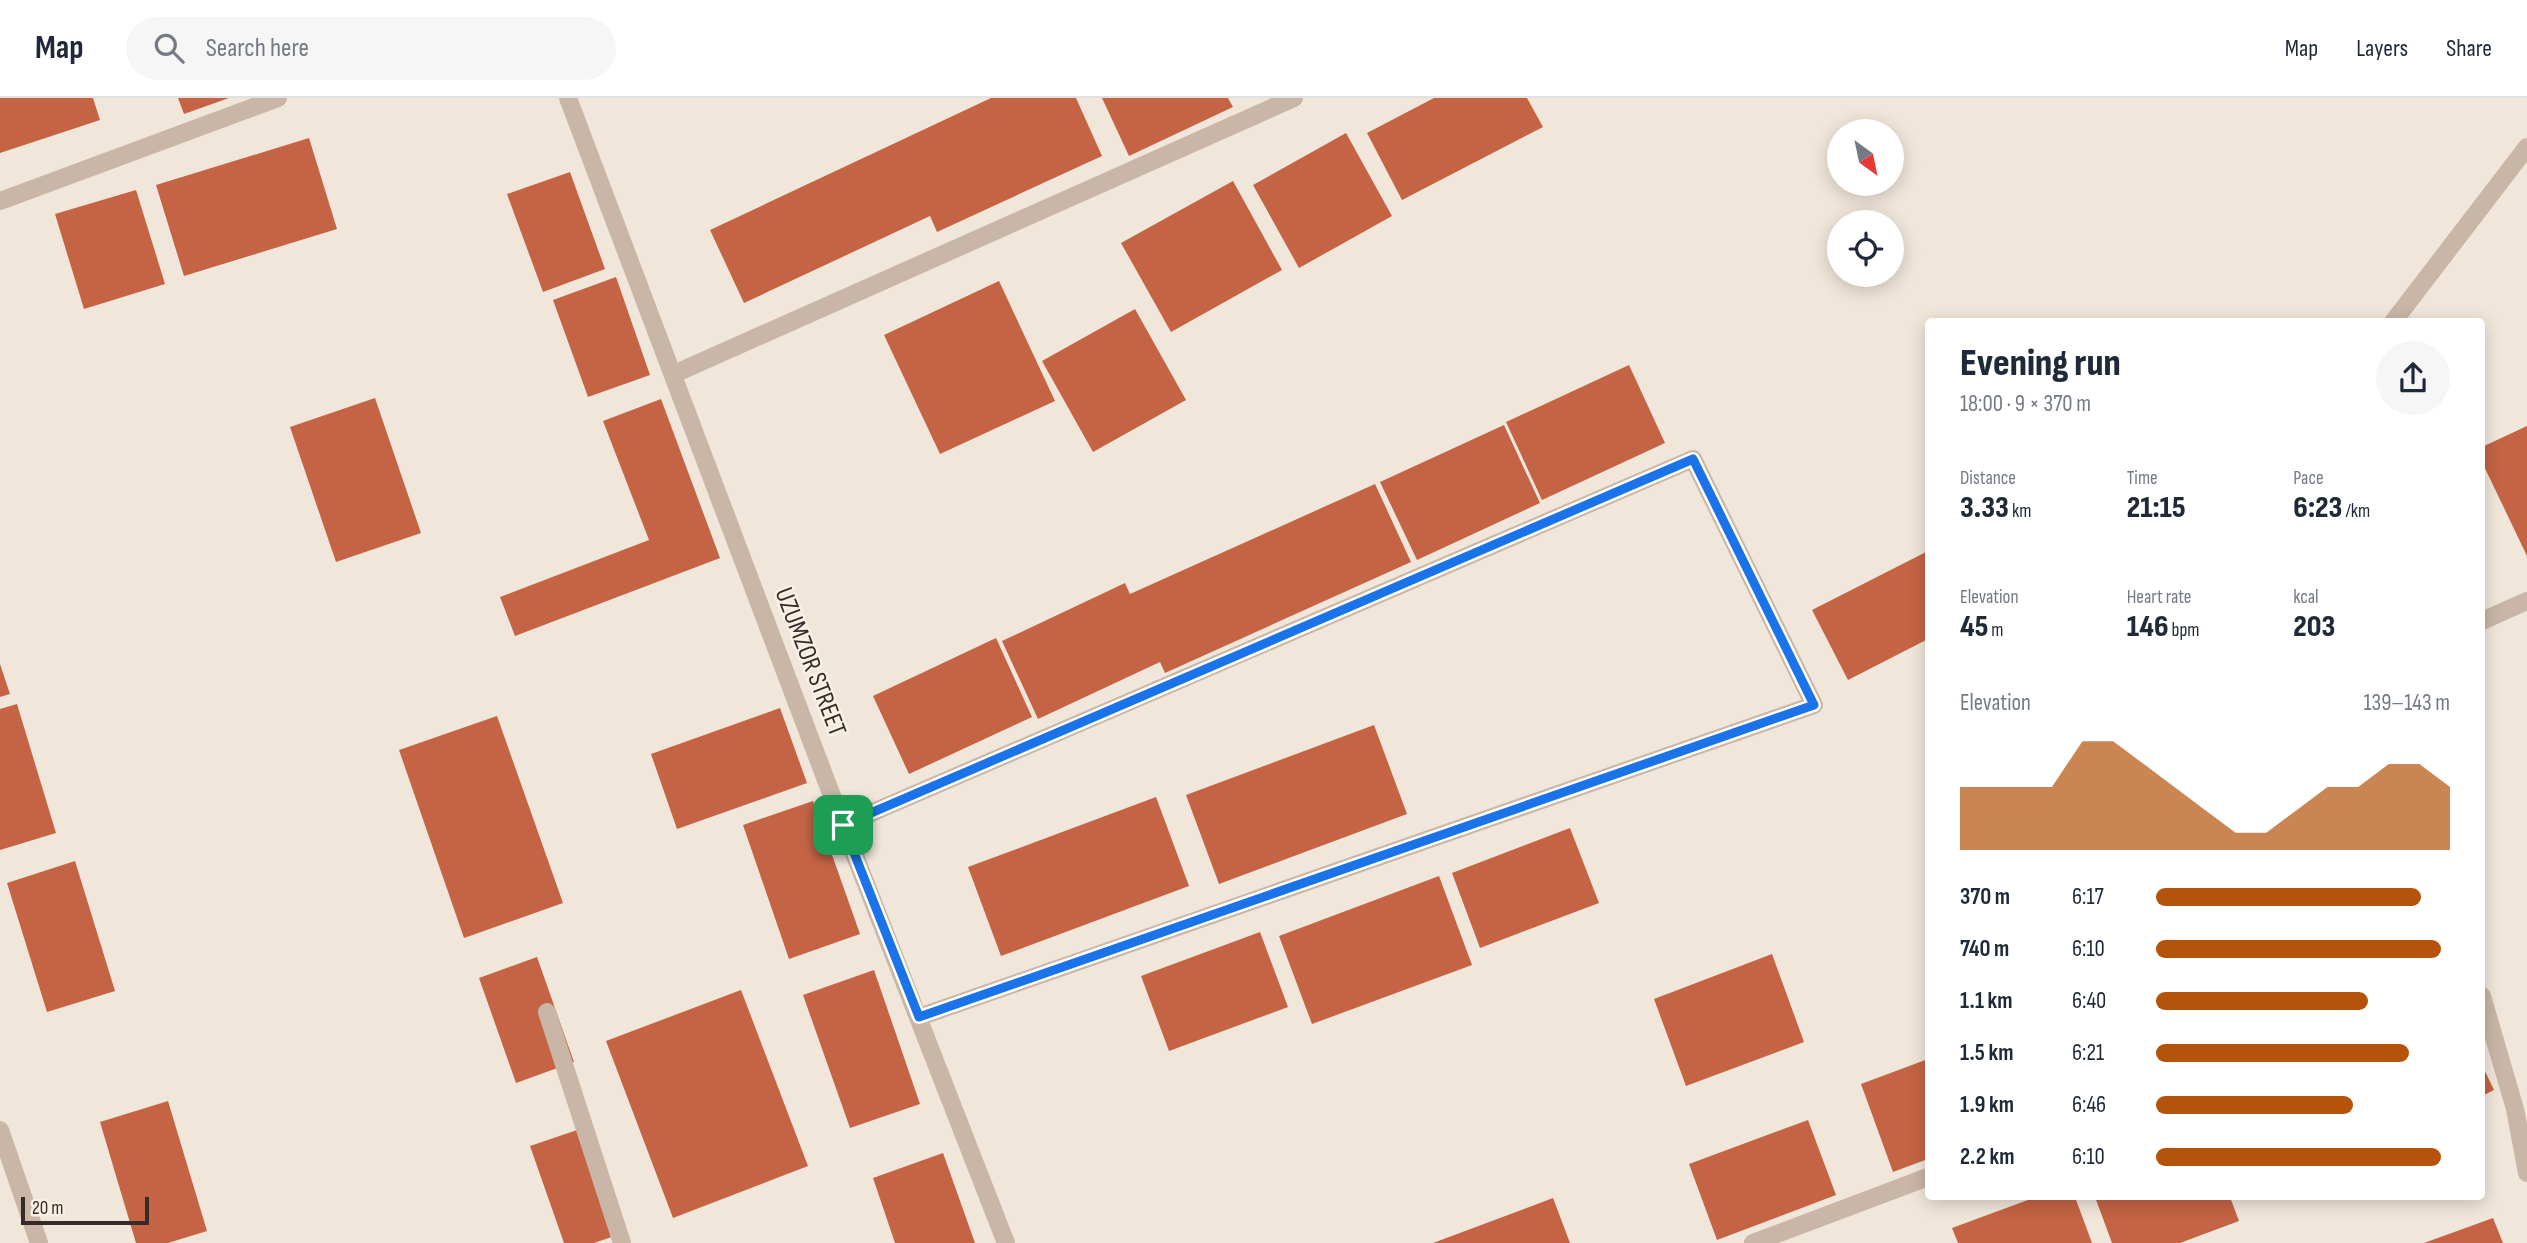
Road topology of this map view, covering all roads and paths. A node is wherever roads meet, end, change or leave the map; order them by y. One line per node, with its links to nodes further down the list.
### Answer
1 (278, 98): 5 (street)
2 (568, 98): 7 (street, UZUMZOR STREET)
3 (1294, 98): 7 (street)
4 (2527, 147): 6 (street)
5 (0, 201)
6 (2396, 318)
7 (674, 374): 10 (street, UZUMZOR STREET)
8 (2527, 601): 9 (street)
9 (2485, 620)
10 (843, 825): 13 (street, UZUMZOR STREET); 13 (street)
11 (2485, 1004): 14 (street)
12 (547, 1012): 19 (street)
13 (919, 1017): 20 (street, UZUMZOR STREET)
14 (2521, 1106): 16 (street)
15 (0, 1130): 18 (street)
16 (2527, 1173)
17 (1925, 1178): 21 (street)
18 (39, 1243)
19 (622, 1243)
20 (1006, 1243)
21 (1753, 1243)

